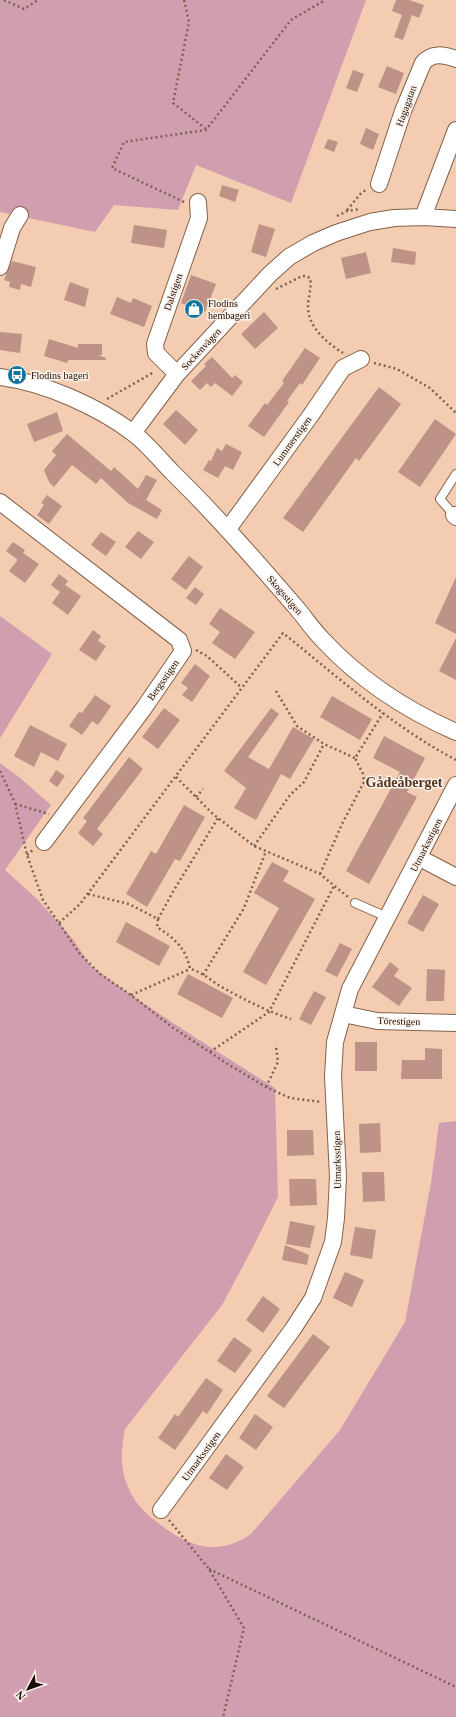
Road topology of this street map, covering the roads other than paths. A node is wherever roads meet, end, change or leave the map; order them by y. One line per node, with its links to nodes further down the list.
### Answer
1 (456, 59): 3 (street, Hagagatan)
2 (456, 130): 6 (street)
3 (379, 184)
4 (198, 206): 10 (street, Dalstigen)
5 (20, 215): 8 (street)
6 (423, 217): 7 (street, Sockenvägen); 10 (street, Sockenvägen)
7 (456, 219)
8 (0, 267)
9 (361, 359): 16 (street, Lummerstigen)
10 (172, 369): 12 (street, Sockenvägen)
11 (0, 377): 12 (street)
12 (133, 433): 16 (street, Skogsstigen)
13 (456, 474): 15 (lane)
14 (0, 502): 19 (street, Bergsstigen)
15 (455, 516)
16 (228, 529): 17 (street, Skogsstigen)
17 (456, 732)
18 (456, 785): 20 (street, Utmarksstigen)
19 (44, 842)
20 (420, 858): 21 (street); 23 (street, Utmarksstigen)
21 (456, 877)
22 (355, 903): 23 (lane)
23 (388, 917): 24 (street, Utmarksstigen)
24 (343, 1014): 25 (street, Törestigen); 26 (street, Utmarksstigen)
25 (456, 1023)
26 (161, 1510)

